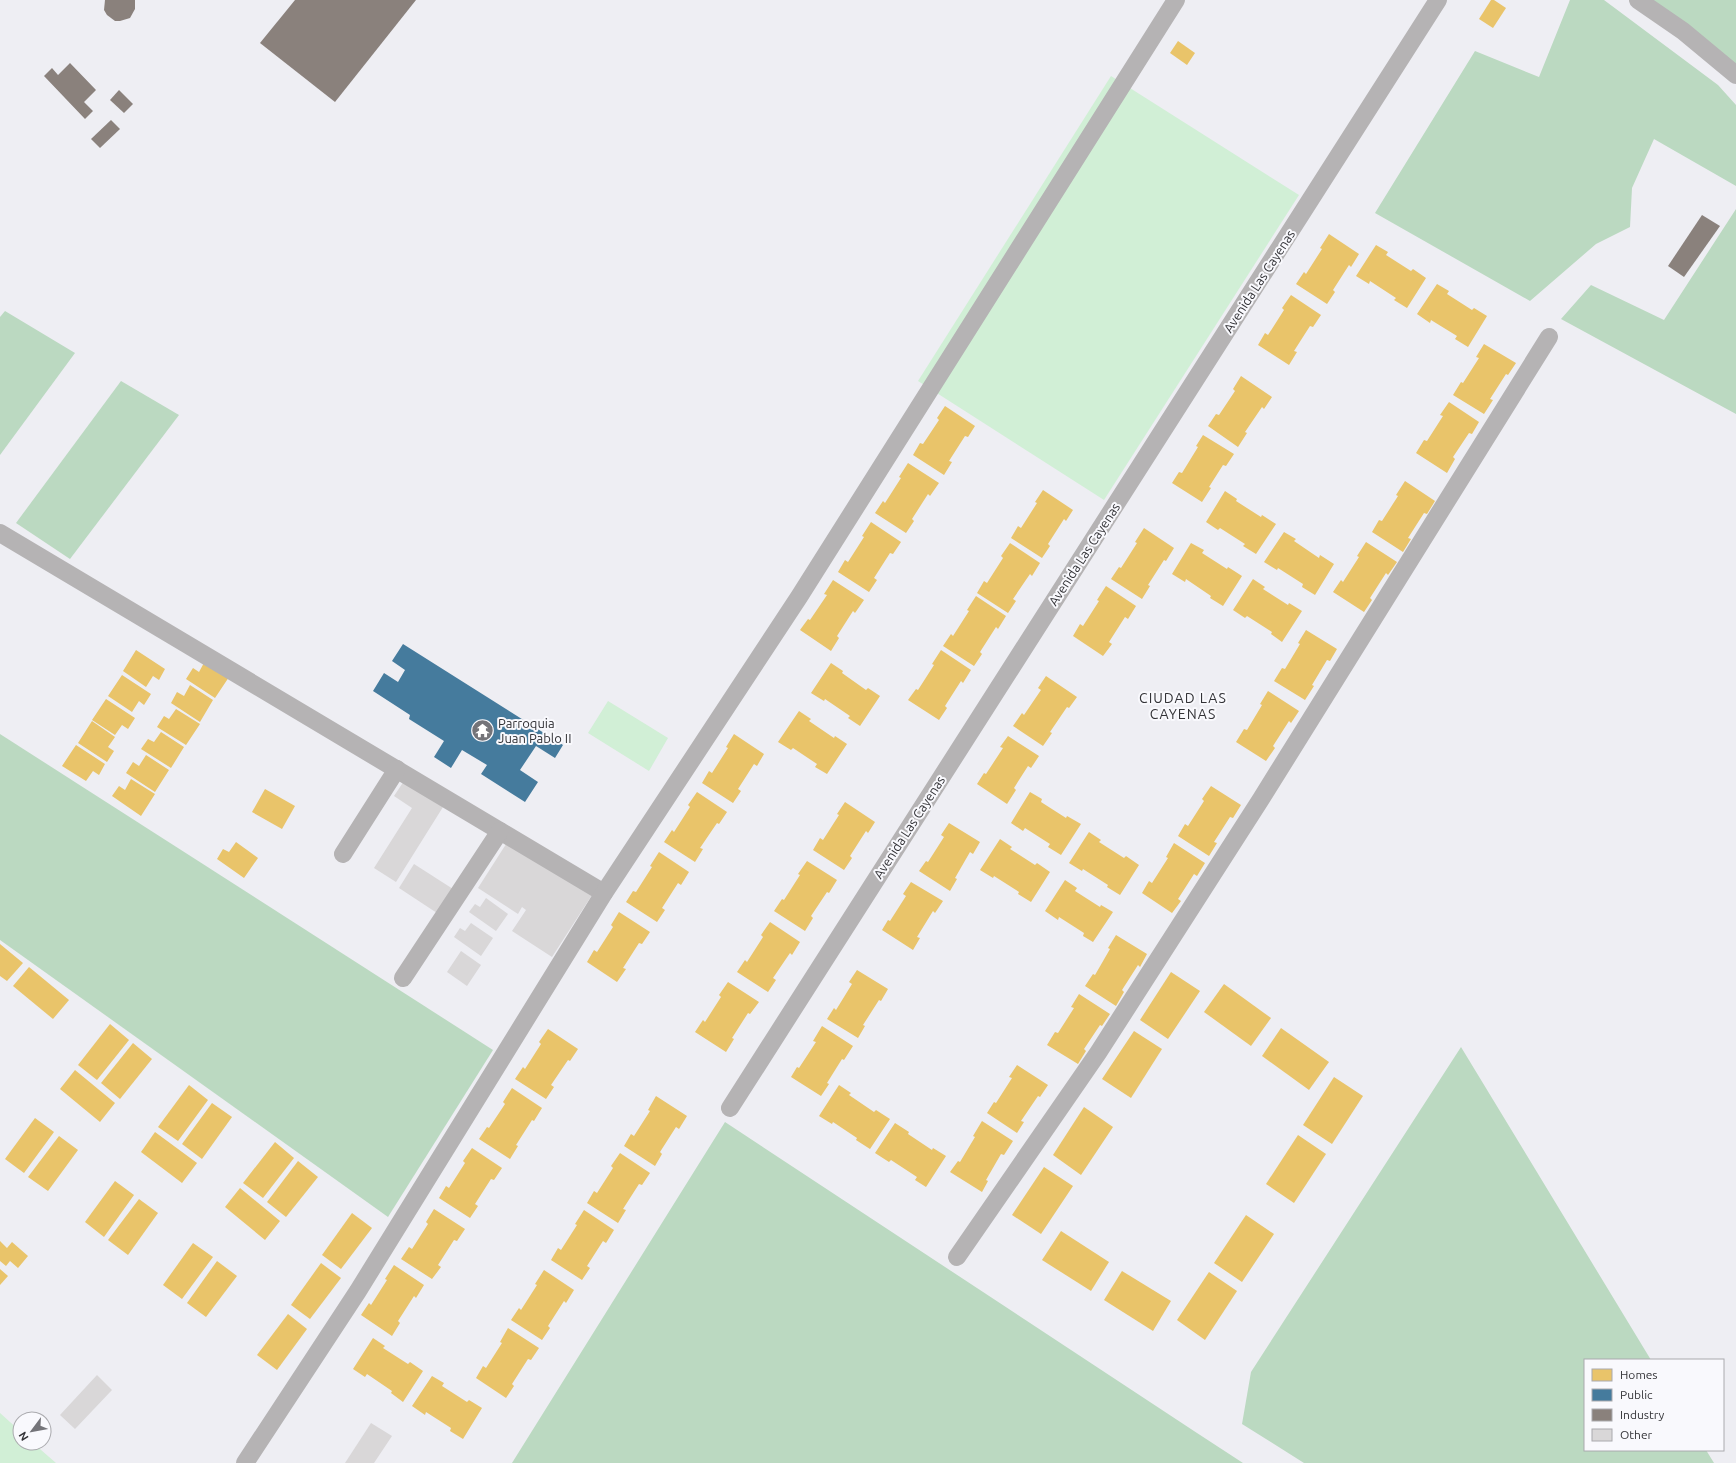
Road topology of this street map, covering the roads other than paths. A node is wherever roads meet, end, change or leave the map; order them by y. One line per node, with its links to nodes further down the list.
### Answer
1 (1176, 0): 10 (street)
2 (1438, 0): 12 (street, Avenida Las Cayenas)
3 (1638, 0): 4 (street)
4 (1736, 75)
5 (1549, 337): 13 (street)
6 (0, 533): 7 (street)
7 (397, 769): 8 (street); 9 (street)
8 (500, 831): 10 (street); 11 (street)
9 (343, 854)
10 (604, 893): 14 (street)
11 (403, 978)
12 (730, 1108)
13 (957, 1257)
14 (246, 1463)

